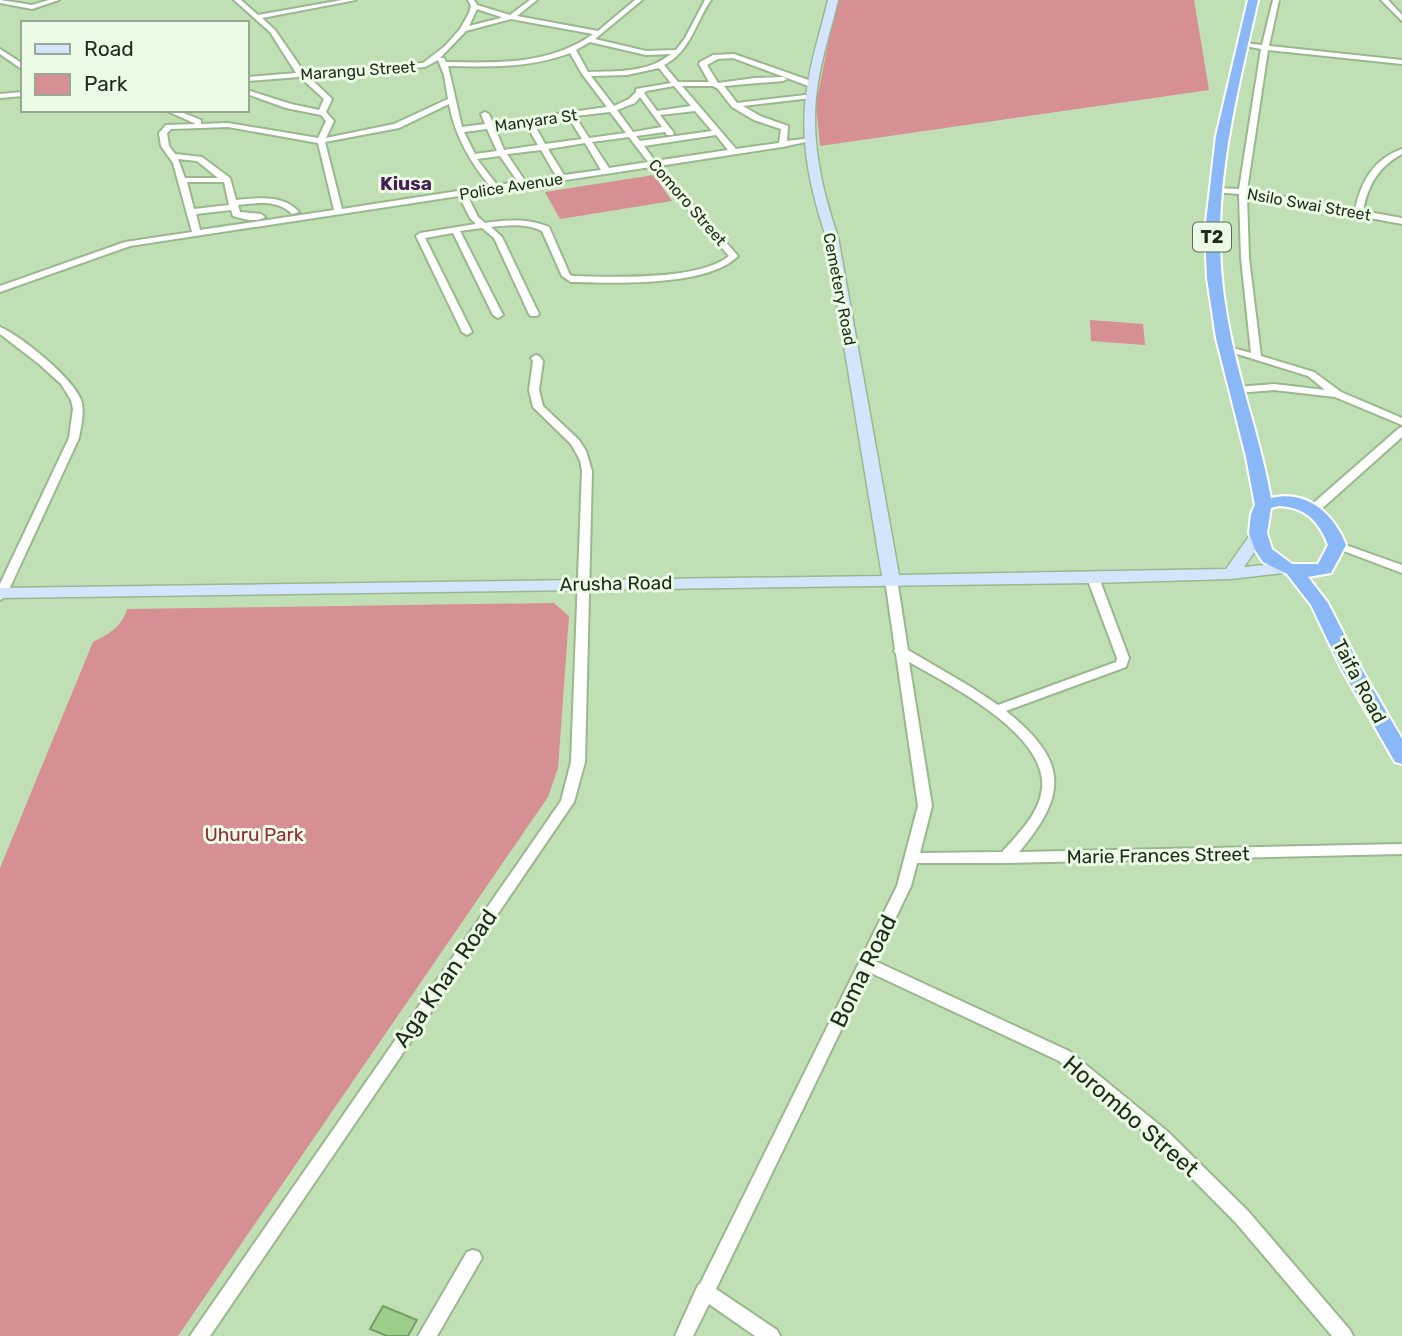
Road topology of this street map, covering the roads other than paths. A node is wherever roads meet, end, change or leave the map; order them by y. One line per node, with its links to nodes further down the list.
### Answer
1 (56, 0): 11 (street)
2 (237, 0): 13 (street)
3 (353, 0): 13 (street)
4 (534, 0): 14 (street)
5 (639, 0): 17 (street)
6 (708, 0): 23 (street)
7 (833, 0): 37 (main road, Cemetery Road)
8 (1253, 0): 19 (highway, T2)
9 (1276, 0): 20 (street)
10 (1384, 0): 15 (street)
11 (0, 1)
12 (472, 3): 14 (street); 16 (street, Marangu Street)
13 (258, 17): 26 (street)
14 (512, 18): 16 (street); 17 (street)
15 (1402, 19)
16 (463, 29): 24 (street, Marangu Street)
17 (599, 33): 18 (street)
18 (589, 40): 21 (street); 23 (street)
19 (1243, 45): 20 (street); 76 (highway, T2)
20 (1265, 47): 25 (street); 77 (street)
21 (572, 50): 24 (street); 30 (street, Comoro Street)
22 (0, 51): 28 (street)
23 (677, 52): 27 (street)
24 (441, 60): 29 (street, Marangu Street); 41 (street)
25 (1402, 62)
26 (295, 66): 29 (street); 31 (street)
27 (661, 66): 30 (street); 34 (street)
28 (21, 67)
29 (302, 74): 31 (street, Marangu Street); 46 (street)
30 (586, 74): 43 (street, Comoro Street)
31 (278, 76): 32 (street, Marangu Street)
32 (248, 79)
33 (795, 80): 35 (street); 35 (street); 37 (street)
34 (676, 84): 35 (street); 36 (street); 44 (street)
35 (716, 85): 42 (street)
36 (639, 91): 43 (street); 47 (street)
37 (813, 91): 42 (street); 59 (main road, Cemetery Road)
38 (248, 92): 46 (street)
39 (21, 94): 40 (street)
40 (0, 96)
41 (452, 100): 54 (street); 60 (street)
42 (735, 105): 62 (street)
43 (612, 108): 49 (street, Manyara St); 56 (street, Comoro Street)
44 (697, 108): 47 (street); 55 (street)
45 (174, 112): 51 (street)
46 (322, 113): 60 (street)
47 (656, 113): 53 (street)
48 (485, 114): 52 (street)
49 (571, 116): 50 (street, Manyara St); 58 (street)
50 (528, 121): 52 (street, Manyara St); 63 (street)
51 (204, 125): 60 (street); 67 (street)
52 (489, 127): 54 (street, Manyara St); 65 (street)
53 (667, 129): 56 (street); 57 (street)
54 (460, 130): 68 (street)
55 (717, 132): 57 (street); 66 (street)
56 (631, 134): 58 (street); 61 (street, Comoro Street)
57 (674, 139): 61 (street)
58 (585, 140): 63 (street); 70 (street)
59 (811, 140): 62 (street, Police Avenue); 111 (main road, Cemetery Road)
60 (321, 141): 80 (street)
61 (638, 144): 69 (street, Comoro Street)
62 (782, 145): 66 (street, Police Avenue)
63 (542, 146): 65 (street); 72 (street)
64 (1402, 150): 83 (street)
65 (501, 152): 68 (street); 74 (street)
66 (734, 152): 69 (street, Police Avenue)
67 (172, 156): 71 (street); 73 (street)
68 (473, 157): 75 (street)
69 (654, 164): 70 (street, Police Avenue); 85 (street, Comoro Street)
70 (607, 172): 72 (street, Police Avenue)
71 (225, 179): 73 (street); 79 (street)
72 (562, 179): 74 (street, Police Avenue)
73 (181, 180): 81 (street)
74 (524, 185): 75 (street, Police Avenue)
75 (496, 189): 78 (street, Police Avenue)
76 (1215, 190): 77 (street, Nsilo Swai Street); 93 (highway, T2)
77 (1242, 192): 83 (street, Nsilo Swai Street); 94 (street)
78 (462, 194): 80 (street, Police Avenue); 85 (street)
79 (233, 205): 81 (street); 82 (street); 82 (street)
80 (338, 208): 82 (street); 87 (street, Police Avenue)
81 (191, 212): 87 (street)
82 (295, 212)
83 (1359, 212): 84 (street, Nsilo Swai Street)
84 (1402, 221)
85 (485, 227): 86 (street); 89 (street)
86 (456, 231): 90 (street); 92 (street)
87 (197, 234): 88 (street, Police Avenue)
88 (0, 289)
89 (534, 314)
90 (498, 315)
91 (0, 330): 113 (street)
92 (467, 332)
93 (1226, 348): 94 (street); 96 (highway, T2)
94 (1256, 356): 97 (street)
95 (536, 358): 112 (street)
96 (1236, 390): 97 (street); 100 (highway, T2)
97 (1337, 394): 98 (street)
98 (1402, 422)
99 (1402, 431): 103 (street)
100 (1260, 472): 101 (highway); 102 (highway, T2)
101 (1293, 501): 102 (highway); 103 (highway)
102 (1264, 505): 104 (highway, T2)
103 (1314, 509): 105 (highway)
104 (1258, 535): 106 (highway); 109 (main road)
105 (1337, 545): 107 (highway); 108 (street)
106 (1290, 569): 107 (highway); 109 (main road, Arusha Road); 114 (highway, Taifa Road)
107 (1325, 569): 114 (highway)
108 (1402, 569)
109 (1231, 574): 110 (main road, Arusha Road)
110 (1093, 578): 111 (main road, Arusha Road); 116 (street)
111 (891, 579): 112 (main road, Arusha Road); 115 (street, Boma Road)
112 (582, 584): 113 (main road, Arusha Road); 124 (street, Aga Khan Road)
113 (0, 594)
114 (1319, 603): 117 (highway, Taifa Road)
115 (900, 651): 116 (street); 119 (street, Boma Road)
116 (997, 710): 120 (street)
117 (1402, 757)
118 (1402, 849): 120 (street, Marie Frances Street)
119 (913, 858): 120 (street, Marie Frances Street); 121 (street, Boma Road)
120 (1005, 858)
121 (866, 964): 123 (street, Boma Road); 128 (street, Horombo Street)
122 (472, 1258): 125 (street)
123 (704, 1291): 126 (street, Boma Road); 127 (street)
124 (199, 1336)
125 (427, 1336)
126 (684, 1336)
127 (771, 1336)
128 (1344, 1336)

